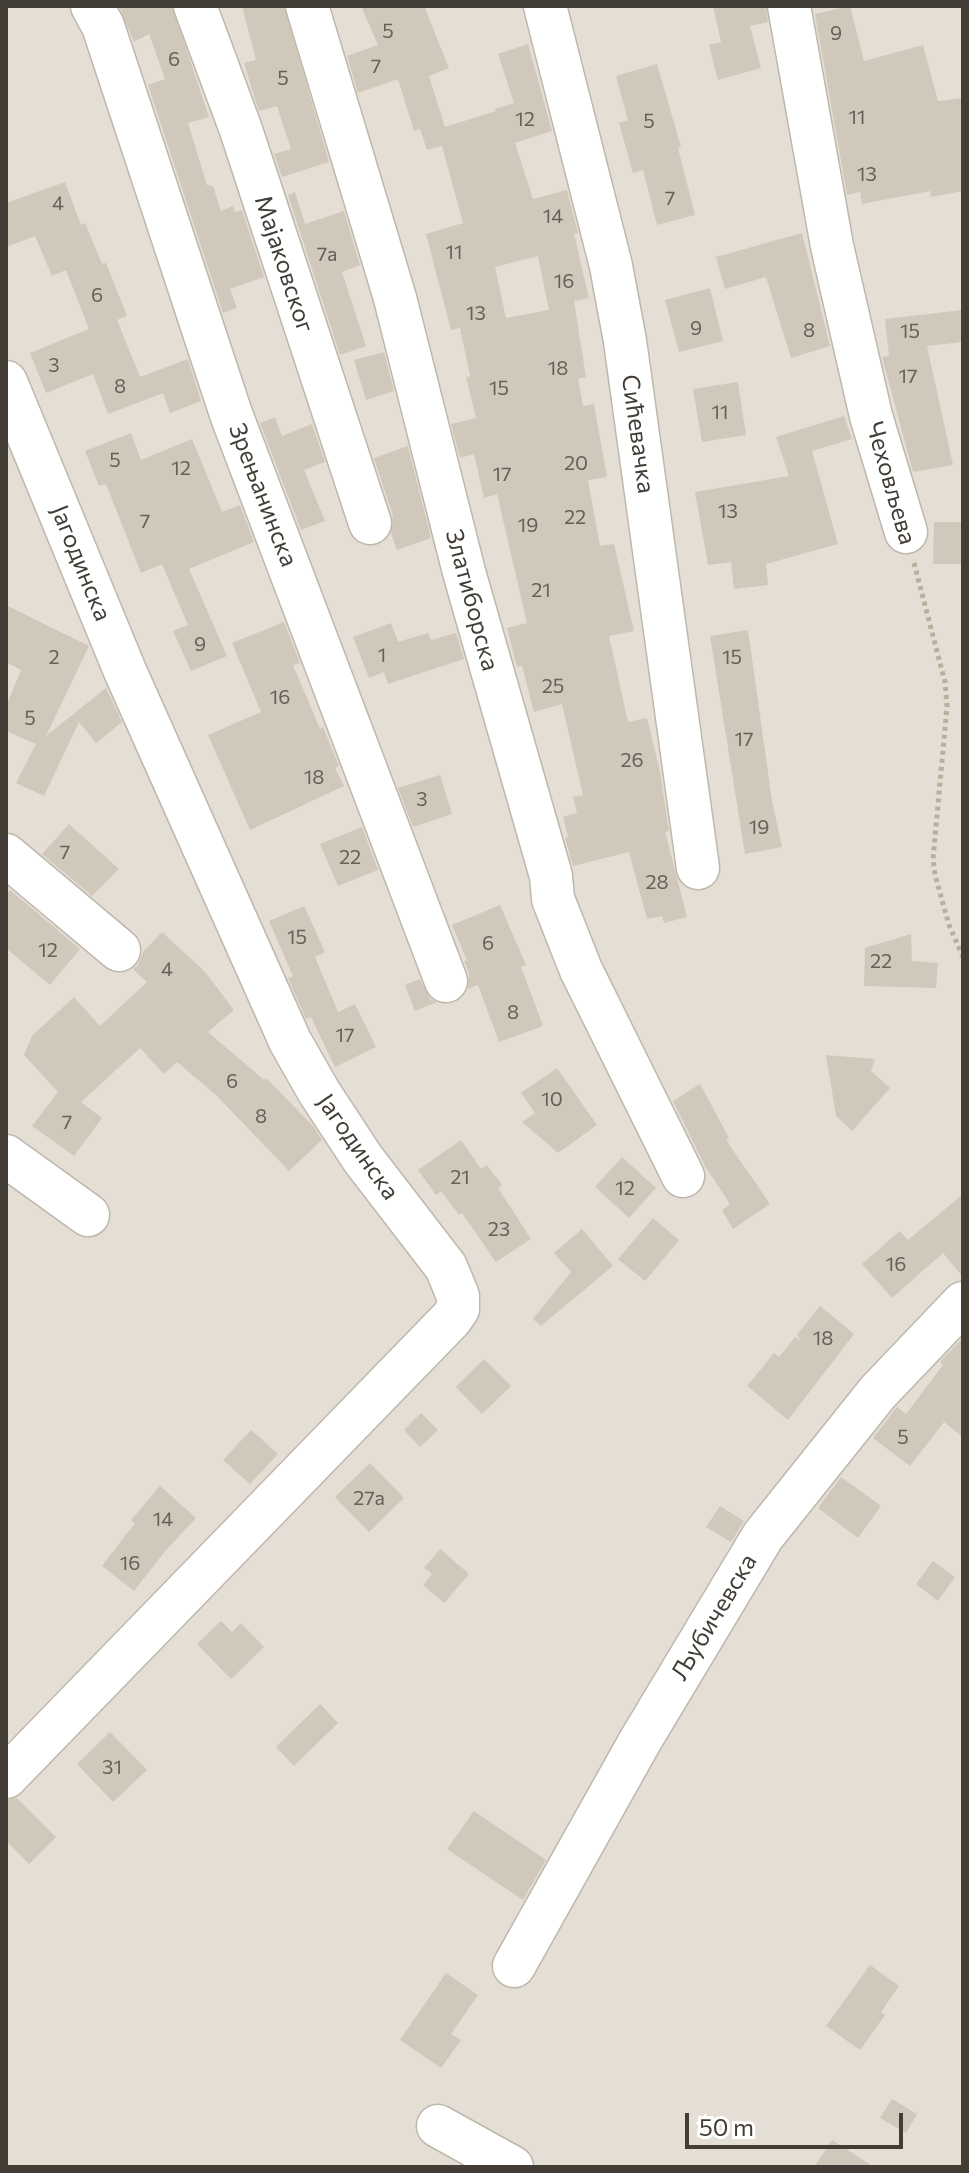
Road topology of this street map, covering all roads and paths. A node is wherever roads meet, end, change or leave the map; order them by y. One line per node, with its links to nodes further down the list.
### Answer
1 (92, 6): 13 (street, Зрењанинска)
2 (195, 6): 7 (street, Мајаковског)
3 (307, 6): 15 (street, Златиборска)
4 (545, 6): 10 (street, Сићевачка)
5 (789, 6): 8 (street, Чеховљева)
6 (6, 382): 18 (street, Јагодинска)
7 (370, 523)
8 (906, 532): 12 (path, Чеховљева)
9 (6, 855): 11 (street)
10 (698, 868)
11 (119, 950)
12 (963, 957)
13 (446, 981)
14 (6, 1156): 16 (street)
15 (683, 1176)
16 (88, 1215)
17 (963, 1303): 19 (street, Љубичевска)
18 (6, 1777)
19 (514, 1966)
20 (438, 2126): 21 (street)
21 (512, 2167)

